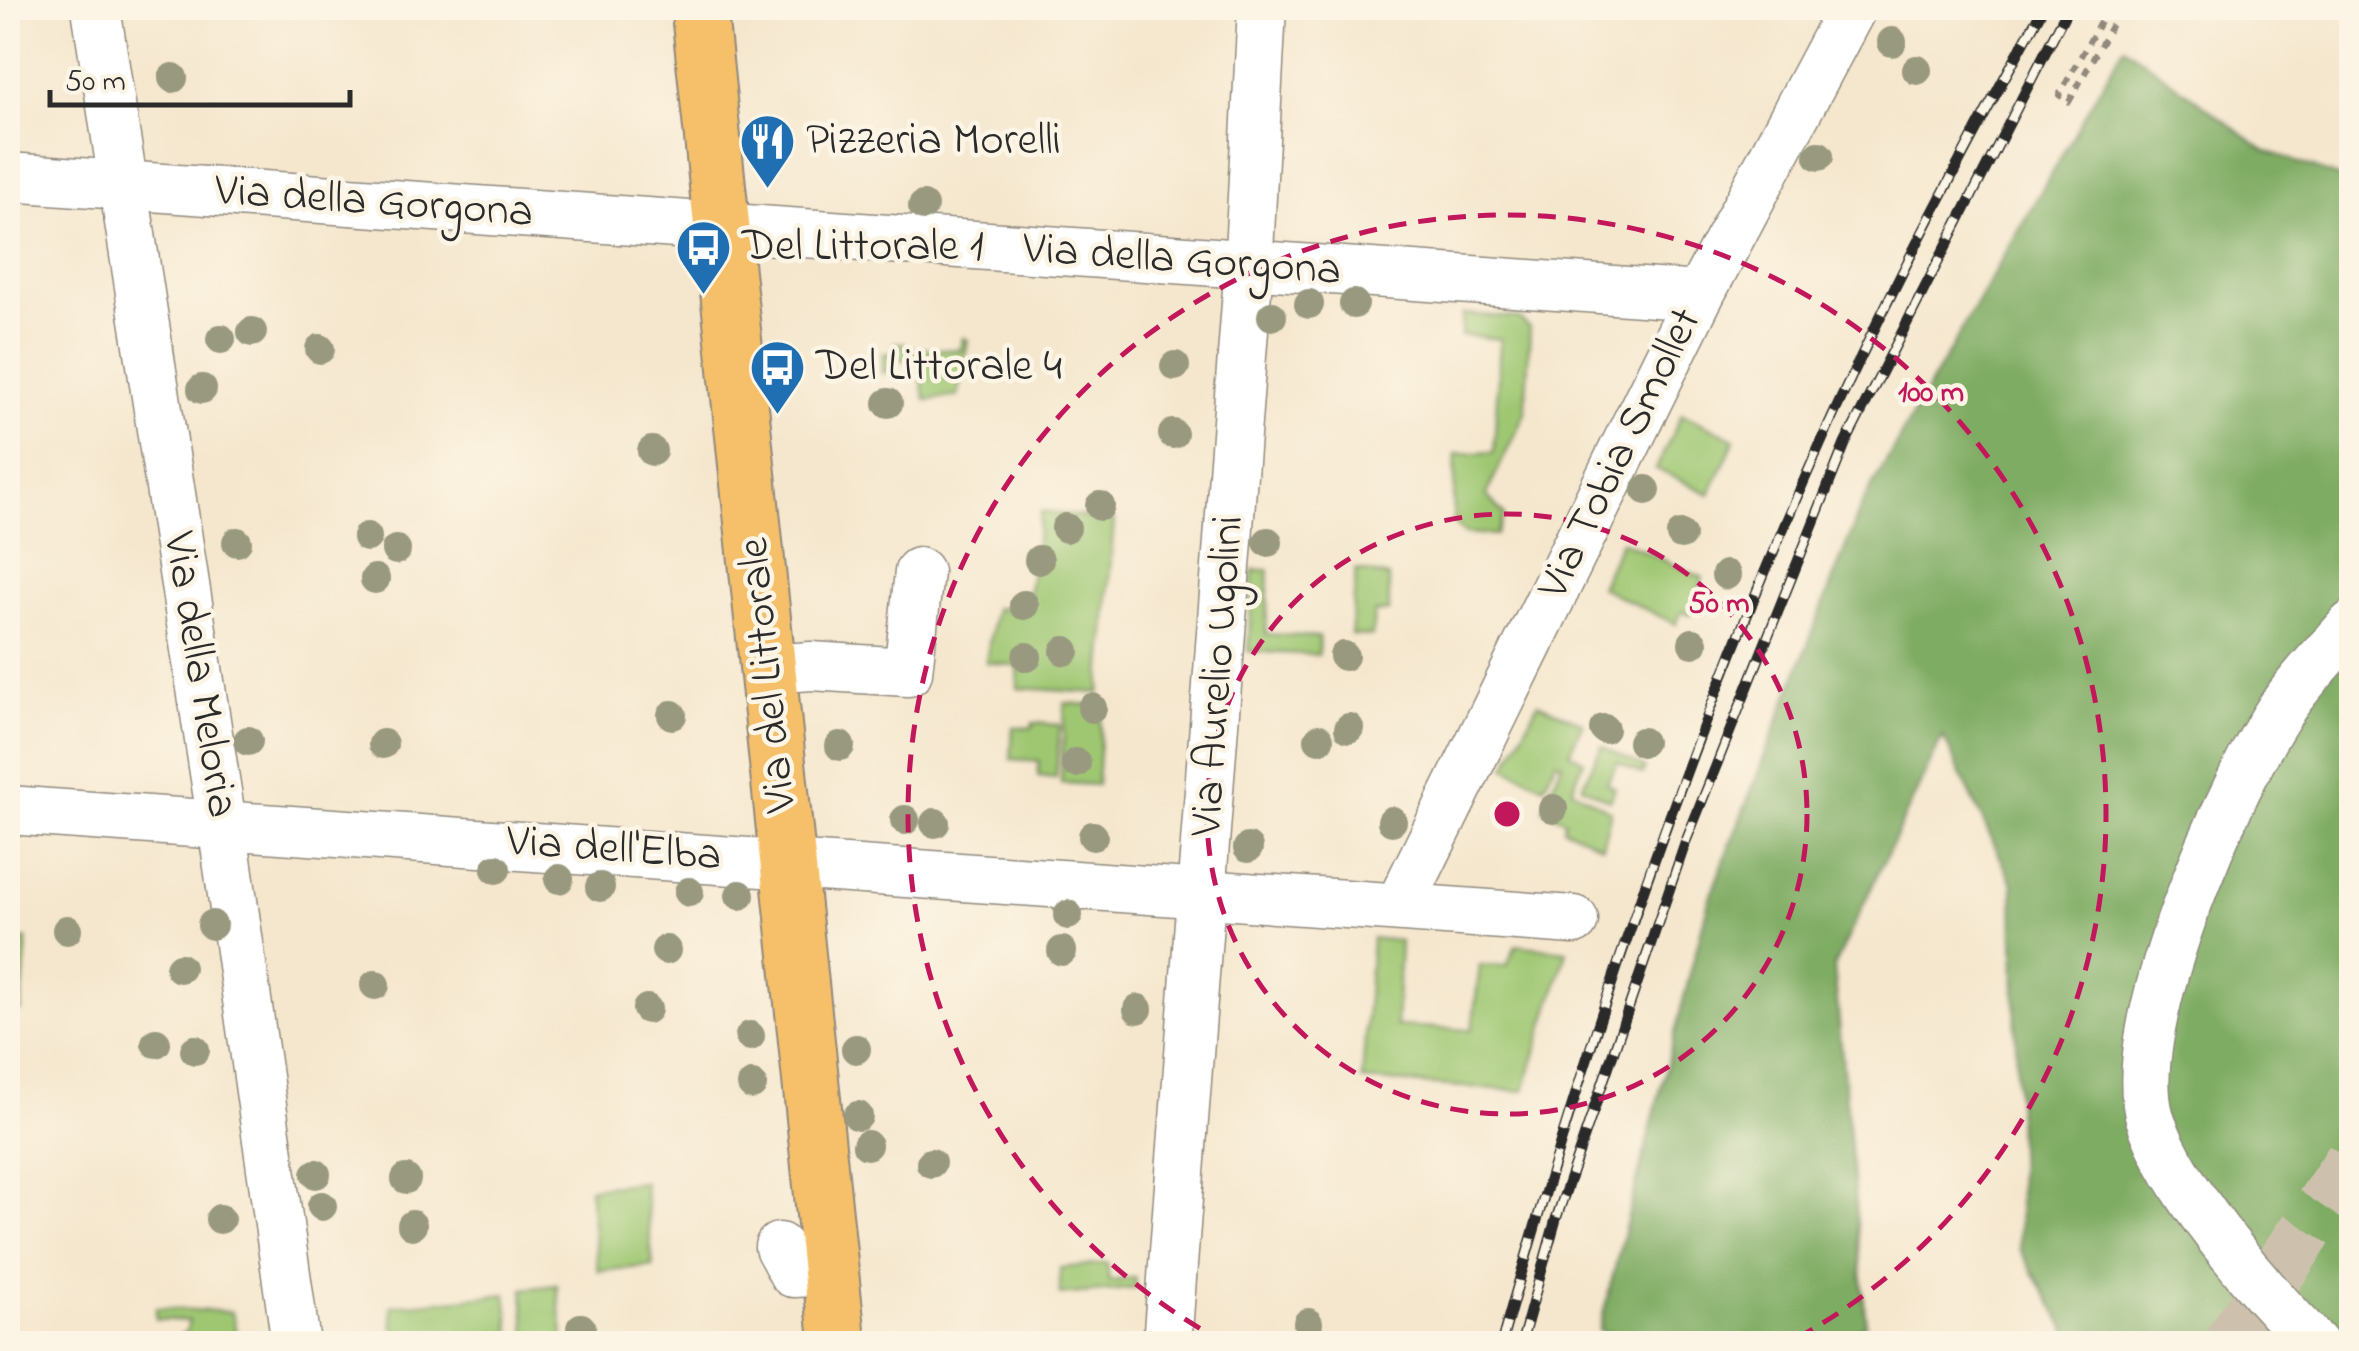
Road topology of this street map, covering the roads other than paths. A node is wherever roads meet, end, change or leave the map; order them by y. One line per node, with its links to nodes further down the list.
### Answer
1 (96, 8): 6 (street, Via della Meloria)
2 (700, 8): 7 (main road, Via del Littorale)
3 (1262, 8): 8 (street, Via Aurelio Ugolini)
4 (1852, 8): 9 (street, Via Tobia Smollet)
5 (8, 177): 6 (street, Via della Gorgona)
6 (122, 185): 7 (street, Via della Gorgona); 14 (street, Via della Meloria)
7 (726, 227): 8 (street, Via della Gorgona); 12 (main road, Via del Littorale)
8 (1248, 268): 9 (street, Via della Gorgona); 16 (street, Via Aurelio Ugolini)
9 (1699, 296): 17 (street, Via Tobia Smollet)
10 (918, 572): 12 (street)
11 (2352, 626): 22 (street)
12 (769, 669): 15 (main road, Via del Littorale)
13 (8, 810): 14 (street, Via dell'Elba)
14 (222, 824): 15 (street, Via dell'Elba); 19 (street, Via della Meloria)
15 (788, 862): 16 (street, Via dell'Elba); 20 (main road, Via del Littorale)
16 (1203, 891): 17 (street, Via dell'Elba); 21 (street, Via Aurelio Ugolini)
17 (1400, 905): 18 (street, Via dell'Elba)
18 (1574, 920)
19 (296, 1344)
20 (838, 1344)
21 (1167, 1344)
22 (2314, 1344)

